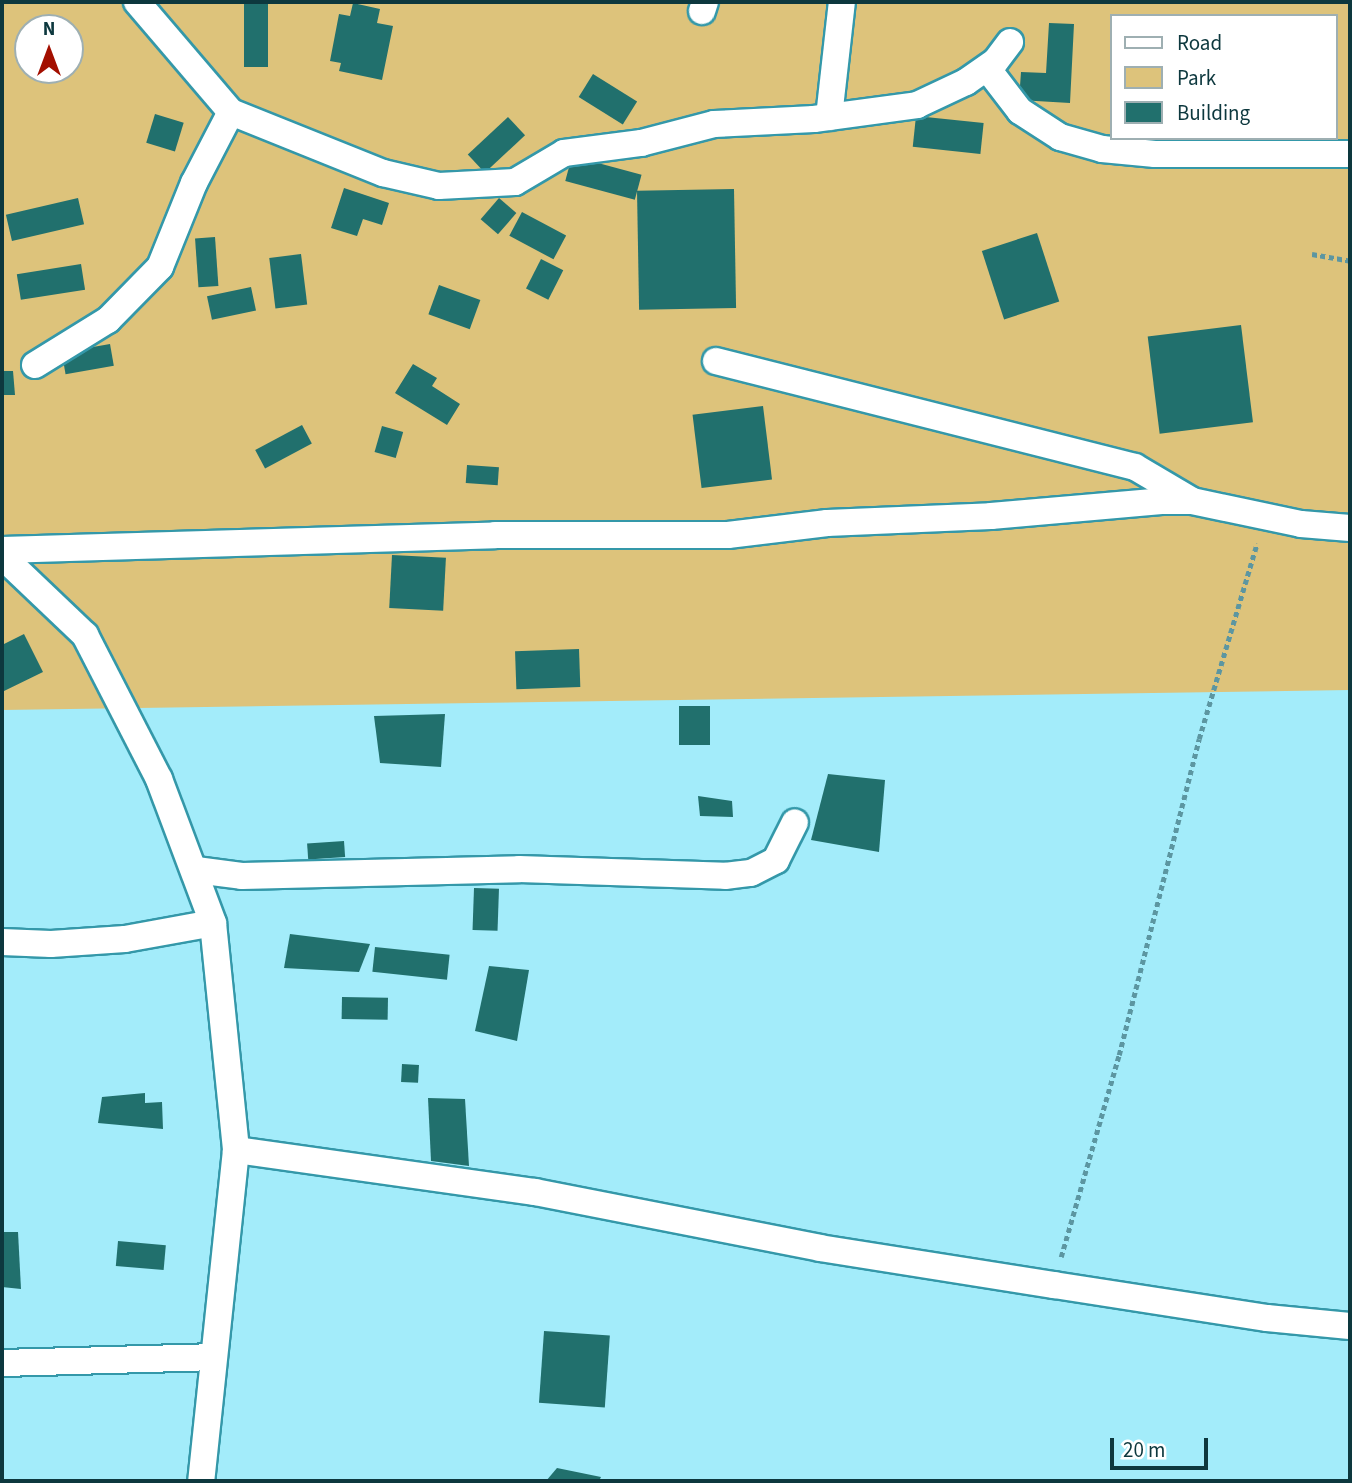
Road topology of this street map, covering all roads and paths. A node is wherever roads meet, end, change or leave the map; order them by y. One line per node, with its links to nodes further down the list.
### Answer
1 (137, 2): 5 (street)
2 (842, 2): 6 (street)
3 (1010, 42): 4 (street)
4 (987, 68): 6 (street); 7 (street)
5 (231, 112): 6 (street); 11 (street)
6 (829, 117)
7 (1350, 154)
8 (1312, 254): 9 (path)
9 (1350, 261)
10 (716, 361): 12 (street)
11 (35, 365)
12 (1192, 501): 13 (street); 15 (street)
13 (1265, 516): 14 (street); 22 (path)
14 (1350, 528)
15 (2, 550)
16 (2, 556): 18 (street)
17 (795, 822): 18 (street)
18 (196, 870): 19 (street)
19 (213, 923): 20 (street); 21 (street)
20 (2, 942)
21 (236, 1150): 22 (street); 24 (street)
22 (1054, 1285): 23 (street)
23 (1350, 1326)
24 (213, 1357): 25 (street); 26 (street)
25 (2, 1363)
26 (201, 1481)

